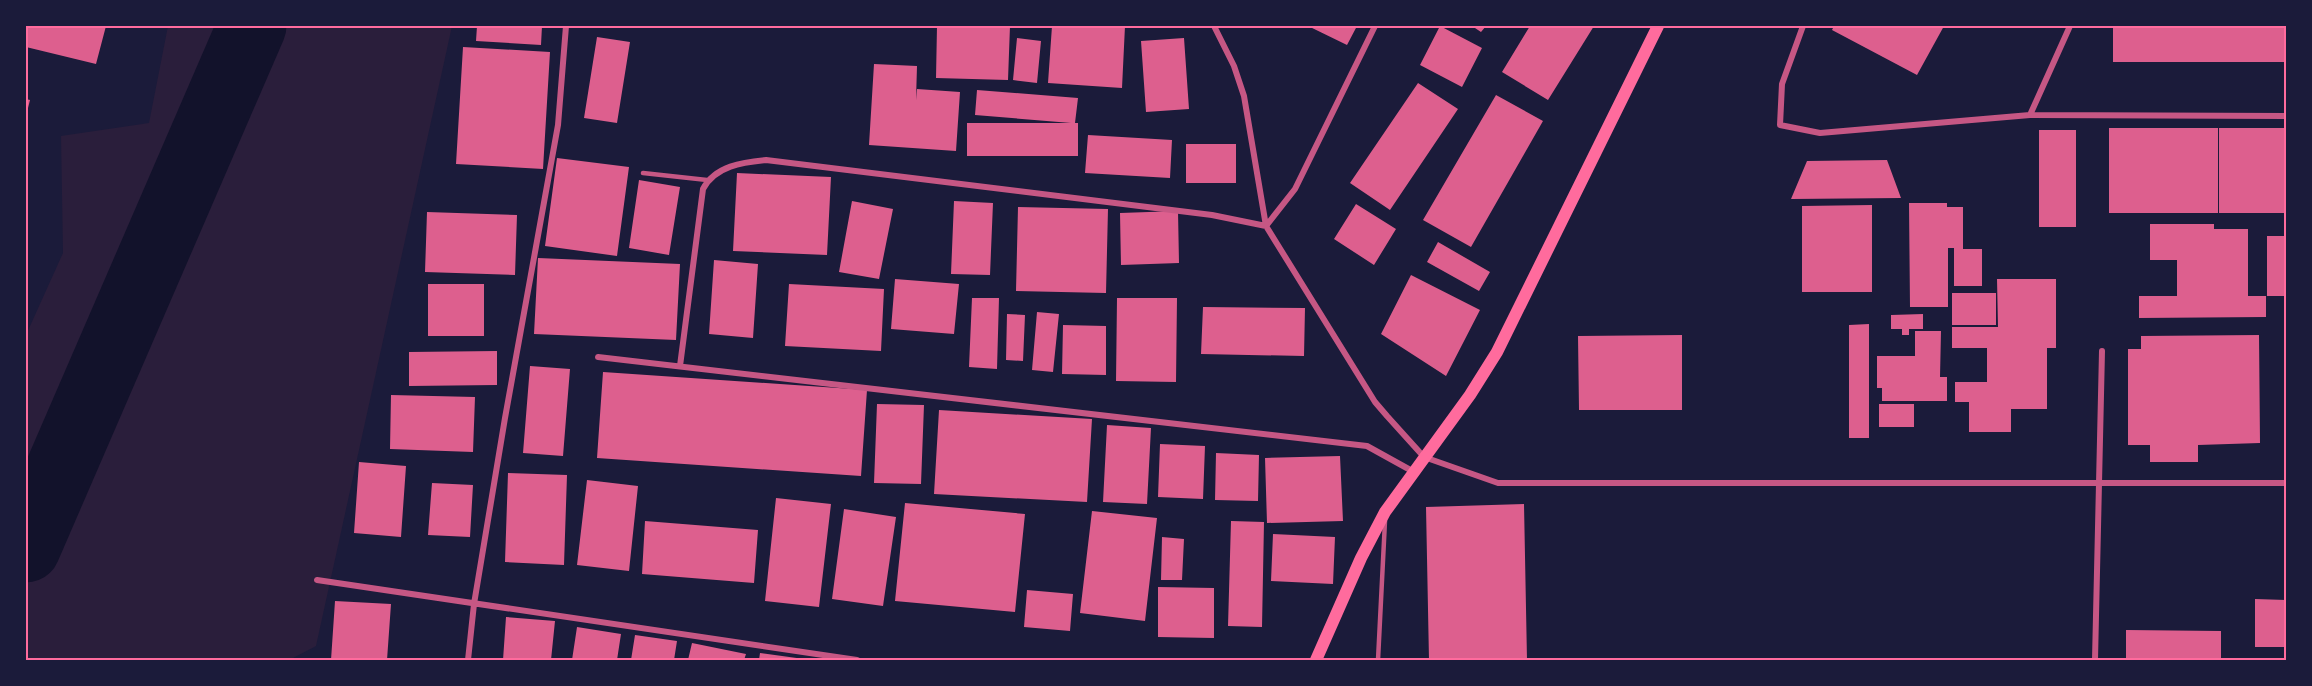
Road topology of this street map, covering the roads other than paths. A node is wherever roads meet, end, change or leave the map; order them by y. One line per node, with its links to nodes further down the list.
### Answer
1 (566, 26): 21 (street)
2 (1214, 26): 11 (street)
3 (1375, 26): 11 (street)
4 (1659, 26): 15 (main road)
5 (1803, 26): 7 (street)
6 (2070, 26): 7 (street)
7 (2030, 115): 8 (street)
8 (2286, 116)
9 (644, 173): 10 (lane)
10 (708, 180): 11 (street); 14 (street)
11 (1266, 226): 15 (street)
12 (2102, 351): 17 (street)
13 (598, 357): 14 (street)
14 (680, 366): 16 (street)
15 (1424, 457): 16 (main road); 17 (street)
16 (1414, 472): 19 (main road)
17 (2097, 482): 18 (street); 26 (street)
18 (2286, 483)
19 (1385, 512): 24 (main road); 25 (lane)
20 (318, 580): 21 (street)
21 (474, 604): 22 (street); 23 (street)
22 (468, 660)
23 (857, 660)
24 (1316, 660)
25 (1378, 660)
26 (2095, 660)

